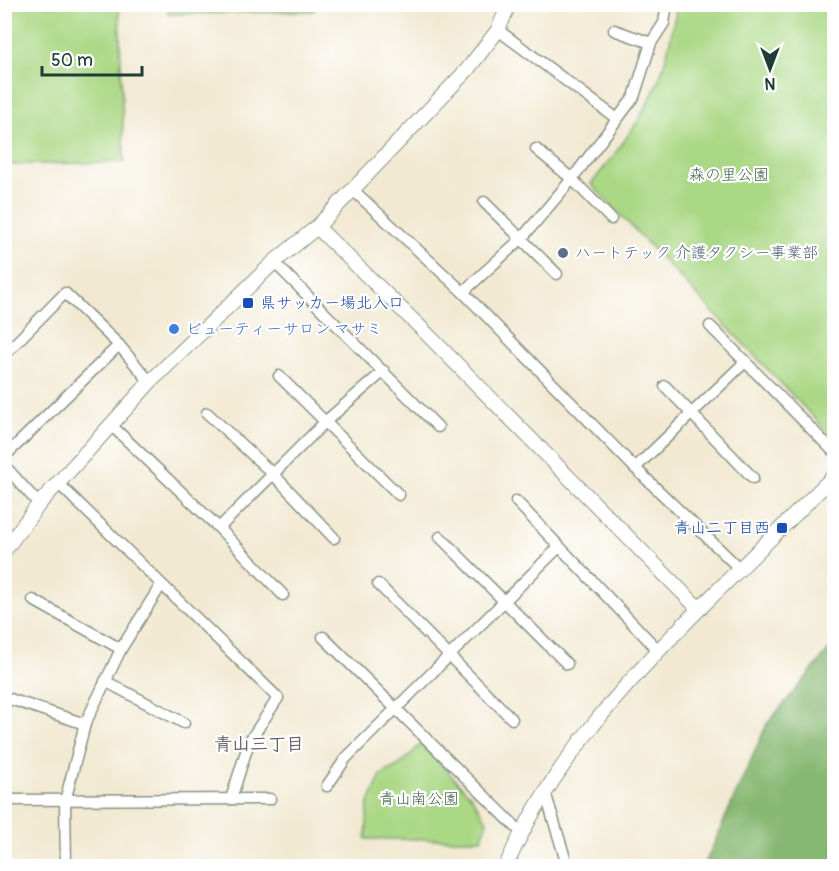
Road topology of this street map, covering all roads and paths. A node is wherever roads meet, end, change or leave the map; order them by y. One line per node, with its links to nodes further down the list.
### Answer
1 (509, 4): 3 (street)
2 (667, 4): 5 (street)
3 (498, 30): 6 (street); 9 (street)
4 (614, 30): 5 (street)
5 (651, 43): 6 (street)
6 (616, 118): 8 (street)
7 (536, 149): 8 (street)
8 (572, 179): 11 (street); 13 (street)
9 (353, 190): 12 (street); 16 (street)
10 (484, 202): 13 (street)
11 (611, 219)
12 (317, 227): 14 (street); 52 (street)
13 (522, 238): 15 (street); 16 (street)
14 (274, 262): 21 (street); 23 (street)
15 (557, 274)
16 (463, 292): 33 (street)
17 (710, 326): 20 (street)
18 (119, 345): 19 (street); 23 (street); 31 (street)
19 (4, 355)
20 (746, 361): 26 (street); 30 (street)
21 (384, 371): 27 (street); 29 (street)
22 (279, 376): 27 (street)
23 (150, 382): 28 (street)
24 (665, 386): 26 (street)
25 (207, 413): 34 (street)
26 (689, 414): 33 (street); 36 (street)
27 (326, 421): 34 (street); 38 (street)
28 (111, 425): 37 (street); 41 (street)
29 (438, 427)
30 (834, 452)
31 (4, 457)
32 (4, 465): 40 (street)
33 (635, 468): 46 (street)
34 (273, 474): 41 (street); 43 (street)
35 (834, 476): 46 (street)
36 (753, 478)
37 (58, 483): 40 (street); 48 (street)
38 (399, 495)
39 (516, 501): 44 (street)
40 (39, 504): 45 (street)
41 (219, 528): 49 (street)
42 (440, 537): 51 (street)
43 (334, 538)
44 (559, 547): 51 (street); 55 (street)
45 (4, 551)
46 (740, 569): 52 (street)
47 (378, 584): 56 (street)
48 (160, 585): 54 (street); 66 (street)
49 (283, 595)
50 (33, 600): 54 (street)
51 (504, 600): 56 (street); 57 (street)
52 (699, 609): 55 (street)
53 (323, 637): 60 (street)
54 (122, 649): 58 (street)
55 (658, 650): 65 (street)
56 (450, 656): 60 (street); 61 (street)
57 (567, 664)
58 (105, 681): 62 (street); 63 (street)
59 (4, 697): 63 (street)
60 (396, 708): 64 (street); 70 (street)
61 (512, 719)
62 (184, 723)
63 (85, 724): 69 (street)
64 (327, 786)
65 (545, 792): 70 (street); 73 (street)
66 (231, 799): 67 (street); 69 (street)
67 (270, 799)
68 (4, 800): 69 (street)
69 (65, 801): 71 (street)
70 (521, 832): 72 (street)
71 (66, 867)
72 (506, 867)
73 (562, 867)

